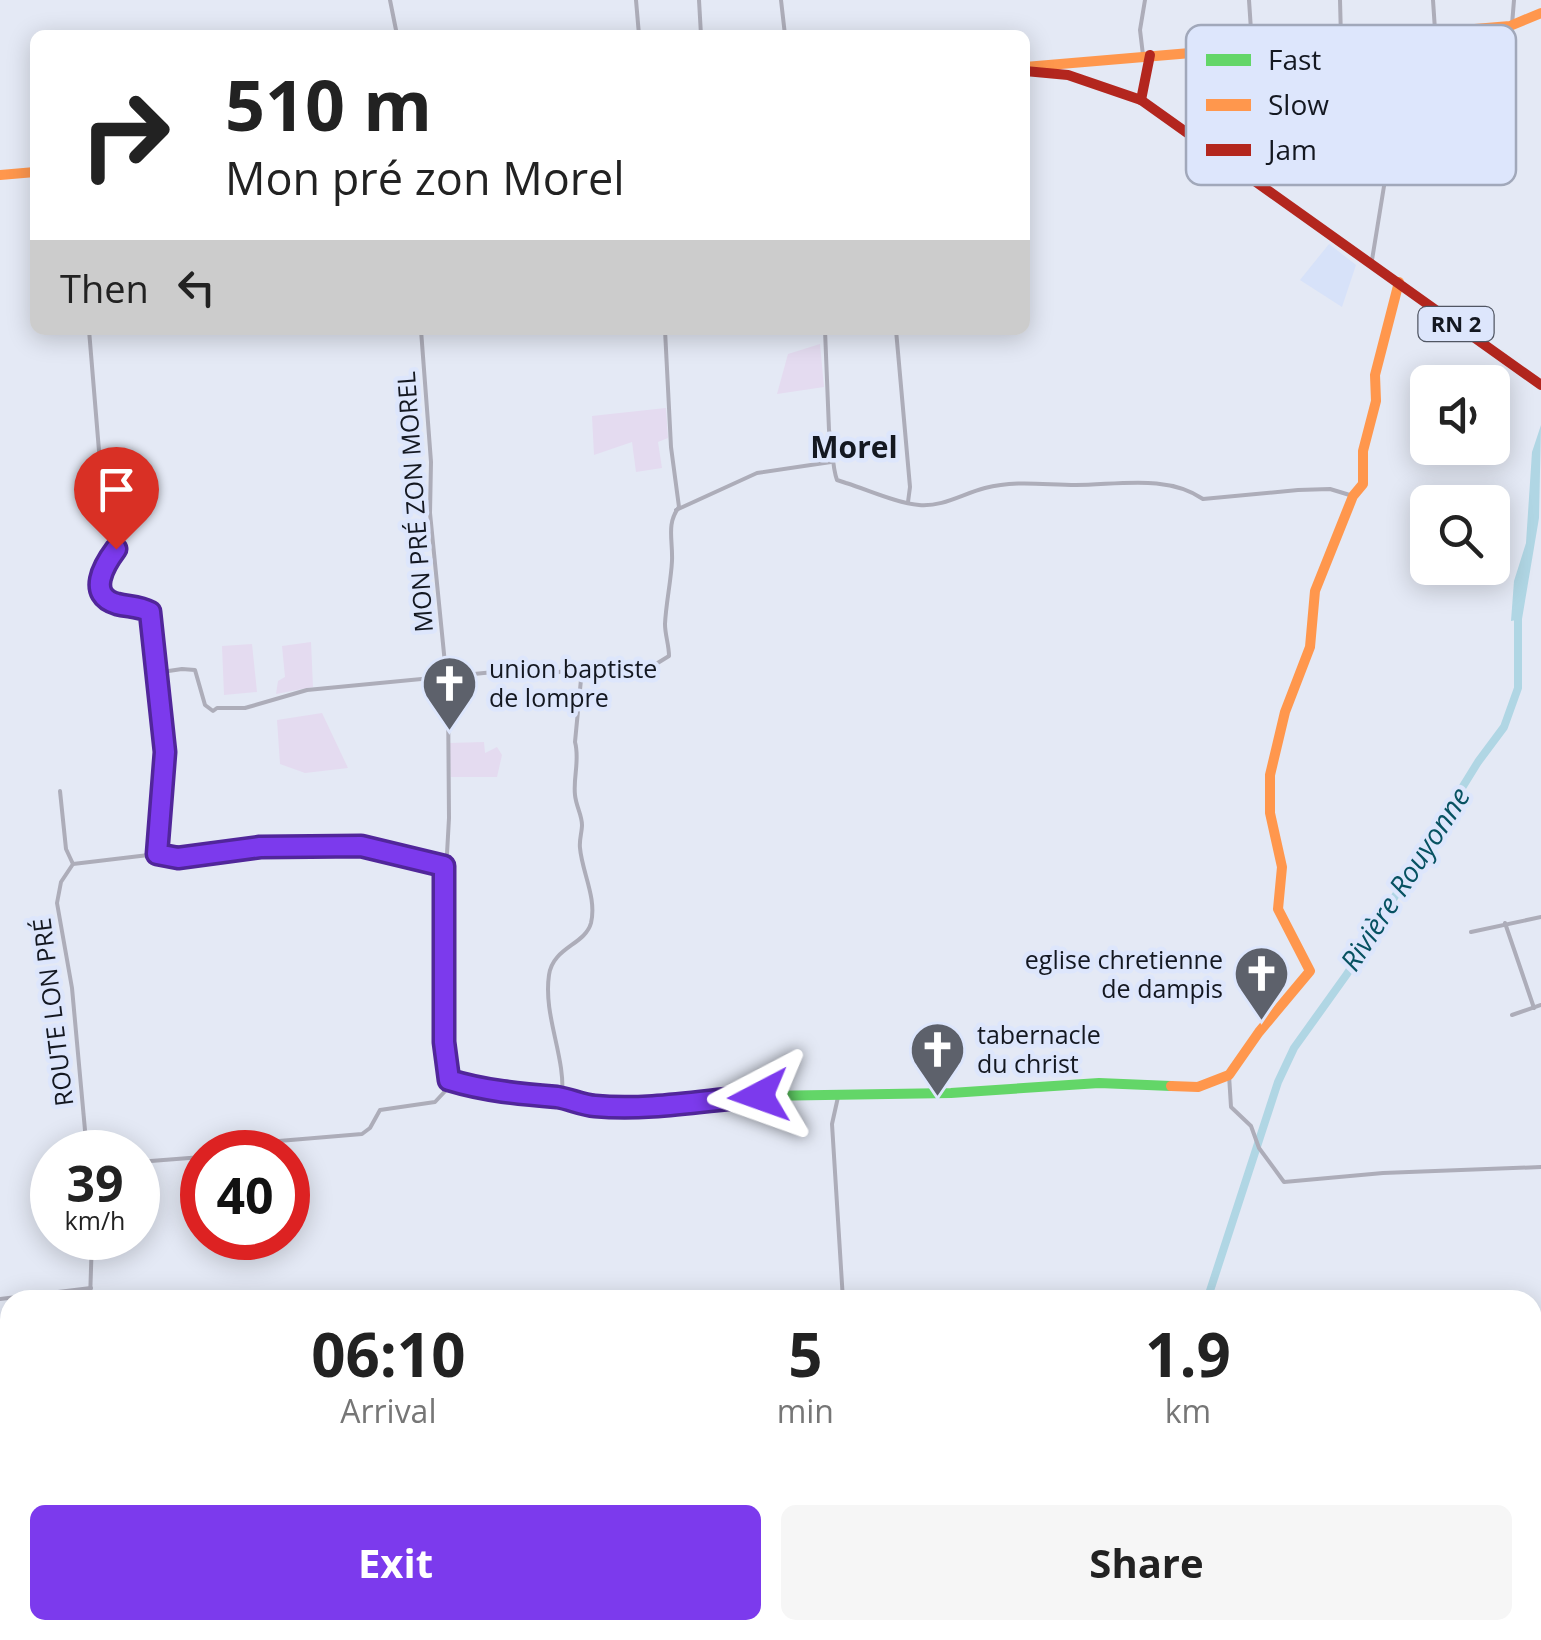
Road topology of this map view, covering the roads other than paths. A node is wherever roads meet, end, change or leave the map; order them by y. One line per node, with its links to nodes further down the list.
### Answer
1 (390, 0): 16 (street)
2 (636, 0): 17 (street)
3 (699, 0): 18 (street)
4 (781, 0): 19 (street)
5 (1144, 0): 21 (street)
6 (1249, 0): 11 (street)
7 (1340, 0): 12 (street)
8 (1433, 0): 13 (street)
9 (1514, 0): 14 (street)
10 (1541, 14): 15 (street)
11 (1251, 25)
12 (1341, 25)
13 (1435, 25)
14 (1512, 25)
15 (1514, 25)
16 (396, 30)
17 (639, 30)
18 (702, 30)
19 (784, 30)
20 (1186, 52): 21 (street)
21 (1146, 55): 22 (street); 24 (street)
22 (1030, 68)
23 (1030, 70): 24 (street, RN 2)
24 (1141, 100): 25 (street, RN 2)
25 (1186, 132)
26 (30, 172): 27 (street)
27 (0, 175)
28 (1262, 185): 30 (street, RN 2)
29 (1383, 185): 30 (street)
30 (1372, 262): 31 (street, RN 2)
31 (1399, 282): 37 (street, RN 2); 39 (street)
32 (89, 335): 43 (street)
33 (421, 335): 44 (street, MON PRÉ ZON MOREL)
34 (665, 335): 41 (street)
35 (824, 335): 38 (street)
36 (896, 335): 40 (street)
37 (1541, 384)
38 (831, 462): 40 (street); 41 (street)
39 (1353, 496): 40 (street); 55 (street)
40 (908, 502)
41 (676, 510): 42 (street)
42 (582, 669): 44 (street); 58 (street)
43 (155, 673): 44 (street); 46 (street)
44 (447, 676): 48 (street, MON PRÉ ZON MOREL)
45 (60, 791): 47 (street)
46 (157, 854): 47 (street); 48 (street)
47 (73, 864): 59 (street, ROUTE LON PRÉ)
48 (444, 866): 56 (street, MON PRÉ ZON MOREL)
49 (1541, 918): 50 (street)
50 (1504, 923): 51 (street); 53 (street)
51 (1471, 932)
52 (1541, 1005): 53 (street)
53 (1534, 1008): 54 (street)
54 (1512, 1014)
55 (1230, 1075): 57 (street); 61 (street)
56 (449, 1080): 58 (street); 60 (street)
57 (838, 1097): 58 (street); 65 (street)
58 (562, 1098)
59 (85, 1130)
60 (310, 1138)
61 (1541, 1167)
62 (91, 1260): 63 (street)
63 (90, 1288): 64 (street)
64 (74, 1290)
65 (842, 1290)

